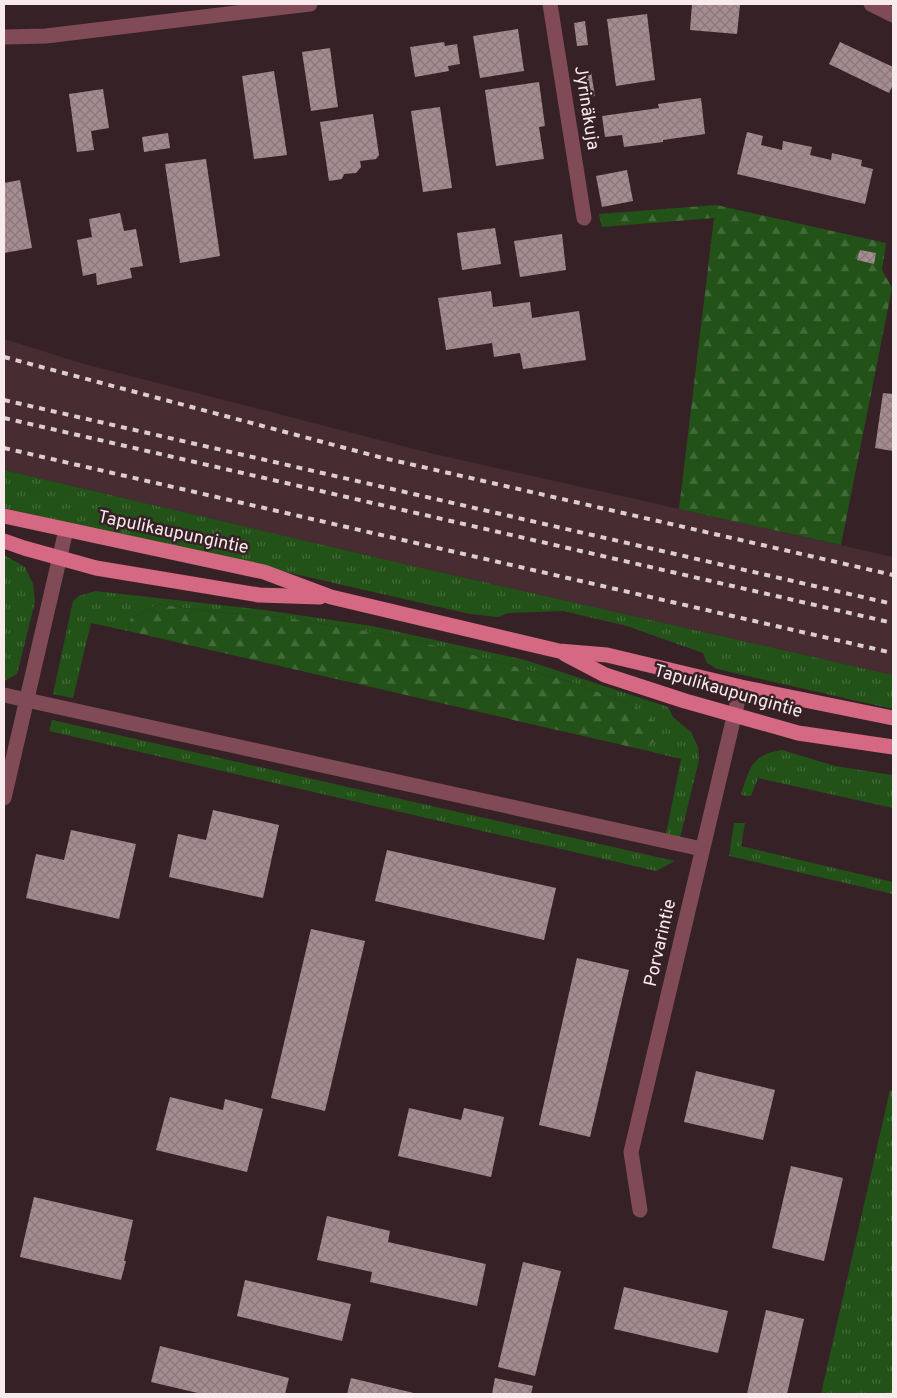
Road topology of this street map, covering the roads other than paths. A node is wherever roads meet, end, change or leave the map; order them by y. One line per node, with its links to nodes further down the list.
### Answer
1 (310, 4): 4 (street)
2 (550, 4): 7 (street, Jyrinäkuja)
3 (871, 4): 5 (street)
4 (200, 11): 6 (street)
5 (893, 15)
6 (4, 37)
7 (584, 218)
8 (4, 516): 9 (main road, Tapulikaupungintie)
9 (66, 530): 11 (street); 12 (main road, Tapulikaupungintie)
10 (4, 541): 11 (main road, Tapulikaupungintie)
11 (59, 558): 12 (main road, Tapulikaupungintie); 16 (street)
12 (331, 597): 13 (main road, Tapulikaupungintie)
13 (559, 651): 14 (main road, Tapulikaupungintie); 17 (main road, Tapulikaupungintie)
14 (742, 687): 17 (street, Porvarintie); 18 (main road, Tapulikaupungintie)
15 (4, 695): 16 (street)
16 (26, 700): 20 (street); 21 (street)
17 (735, 715): 19 (main road, Tapulikaupungintie); 21 (street, Porvarintie)
18 (893, 718)
19 (893, 748)
20 (4, 798)
21 (702, 849): 22 (street, Porvarintie)
22 (640, 1210)

